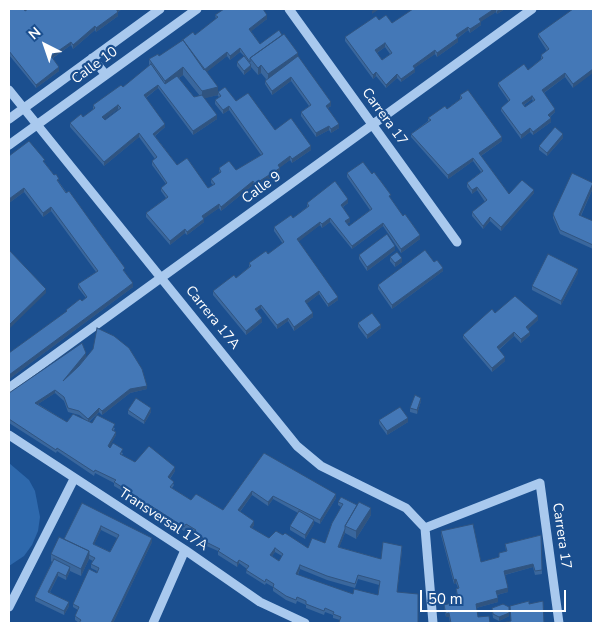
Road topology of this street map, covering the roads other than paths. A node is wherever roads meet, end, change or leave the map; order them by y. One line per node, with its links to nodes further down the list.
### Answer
1 (160, 9): 5 (street, Calle 10)
2 (197, 9): 6 (street, Calle 10)
3 (289, 9): 10 (street, Carrera 17)
4 (532, 9): 10 (street, Calle 9)
5 (92, 58): 6 (street); 8 (street, Calle 10)
6 (106, 75): 11 (street, Calle 10)
7 (9, 90): 8 (street, Carrera 17A)
8 (23, 108): 9 (street, Calle 10); 11 (street, Carrera 17A)
9 (9, 119)
10 (372, 124): 13 (street, Carrera 17); 14 (street, Calle 9)
11 (37, 125): 12 (street, Calle 10); 14 (street, Carrera 17A)
12 (9, 145)
13 (457, 242)
14 (162, 277): 15 (street, Calle 9); 18 (street, Carrera 17A)
15 (9, 388)
16 (9, 435): 17 (street, Transversal 17A)
17 (74, 479): 19 (street, Transversal 17A); 20 (street)
18 (425, 528): 23 (street); 24 (street, Carrera 17)
19 (185, 550): 21 (street); 22 (street, Transversal 17A)
20 (9, 607)
21 (154, 623)
22 (305, 623)
23 (434, 623)
24 (559, 623)

